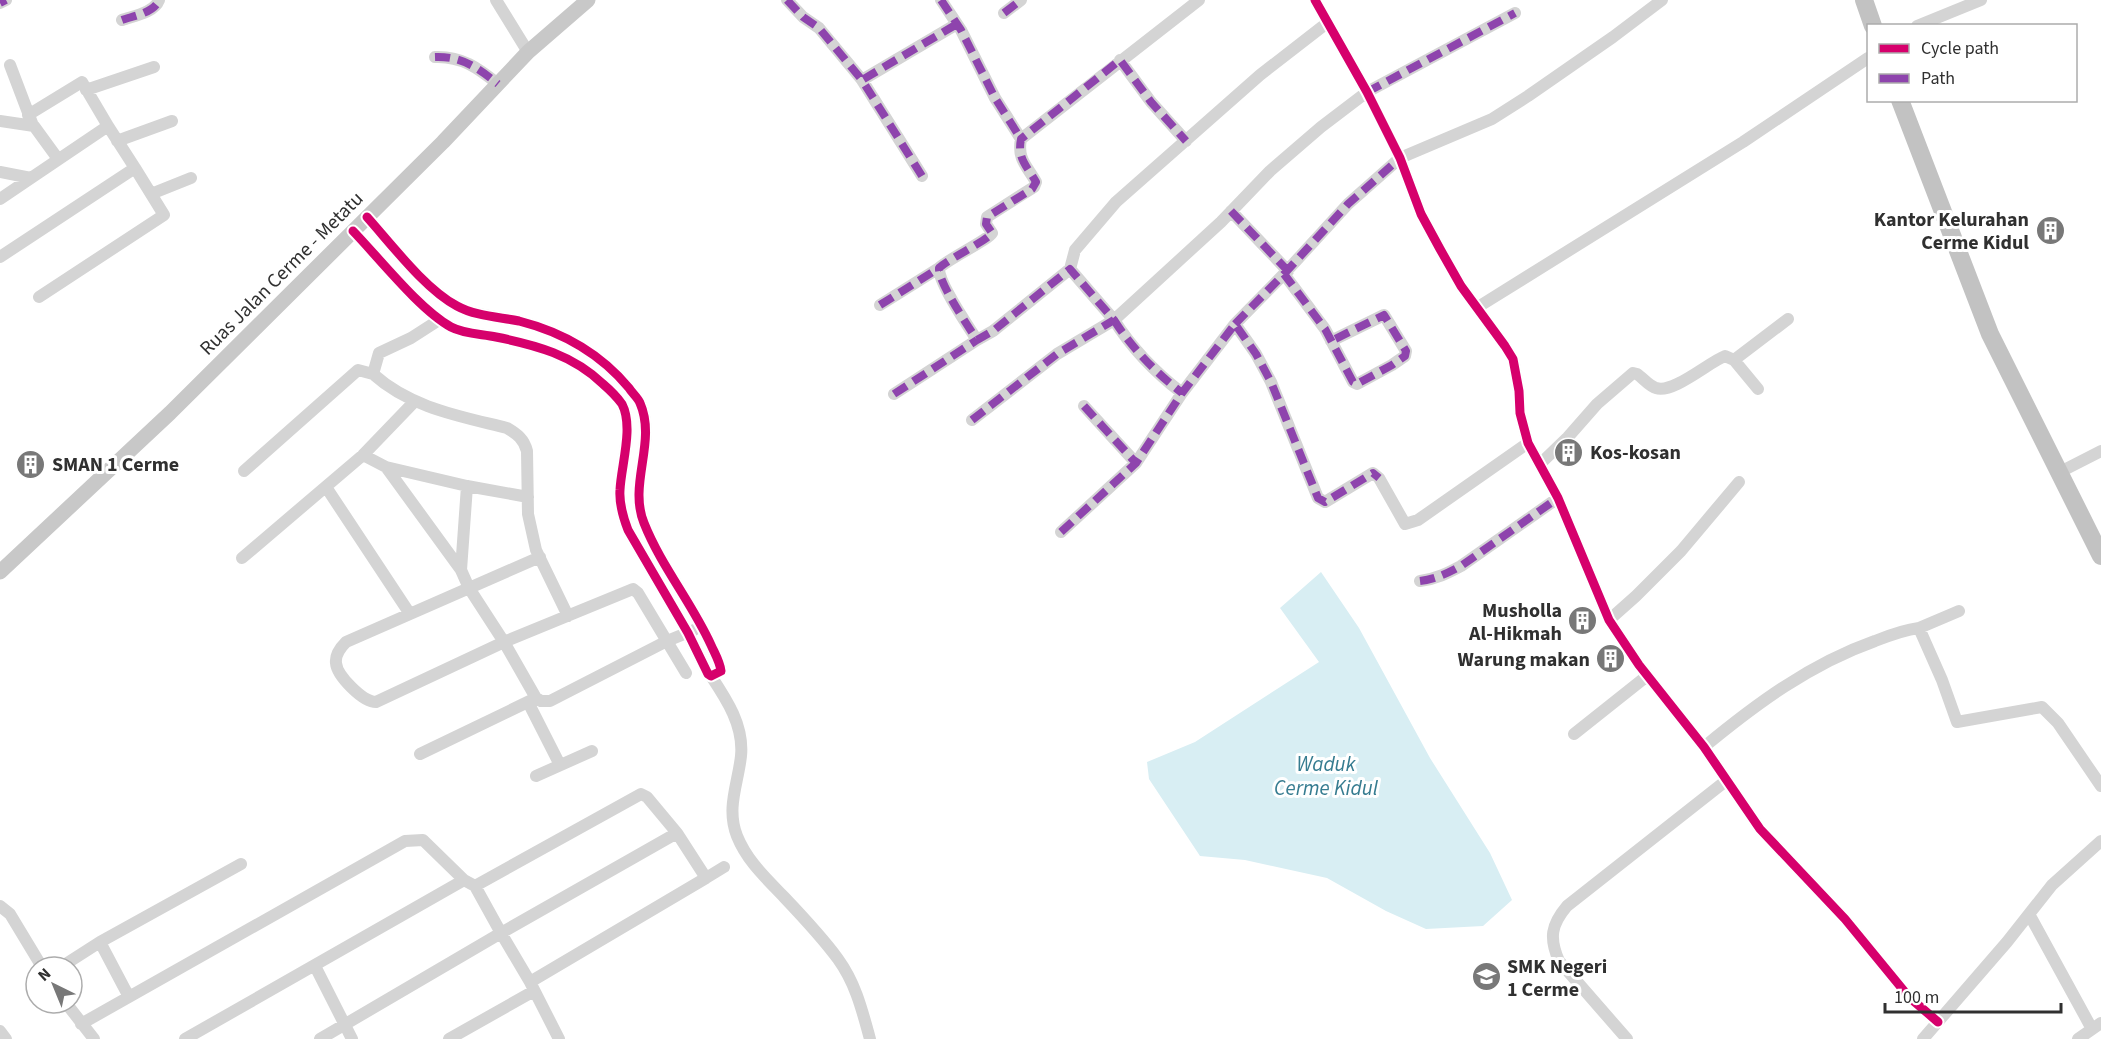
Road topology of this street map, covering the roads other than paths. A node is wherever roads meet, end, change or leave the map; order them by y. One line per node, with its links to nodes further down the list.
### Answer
1 (6, 0): 13 (street)
2 (159, 0): 16 (street)
3 (496, 0): 21 (street)
4 (588, 0): 21 (main road, Ruas Jalan Cerme - Metatu)
5 (787, 0): 27 (street)
6 (941, 0): 18 (street)
7 (1022, 0): 14 (street)
8 (1199, 0): 24 (street)
9 (1662, 0): 39 (street)
10 (1864, 0): 19 (highway)
11 (1981, 0): 20 (street)
12 (1318, 1): 17 (street)
13 (0, 3)
14 (1004, 13)
15 (1515, 13): 30 (street)
16 (122, 20)
17 (1327, 23): 30 (street); 38 (street)
18 (957, 24): 27 (street); 36 (street)
19 (1872, 24)
20 (1922, 24)
21 (528, 52): 28 (main road, Ruas Jalan Cerme - Metatu)
22 (435, 57): 28 (street)
23 (1867, 59): 57 (street)
24 (1120, 60): 36 (street); 38 (street)
25 (10, 65): 33 (street)
26 (154, 67): 29 (street)
27 (862, 80): 43 (street)
28 (498, 84): 49 (main road, Ruas Jalan Cerme - Metatu)
29 (86, 90): 33 (street); 35 (street)
30 (1367, 92): 39 (street); 48 (street)
31 (1901, 102): 85 (highway)
32 (0, 121): 33 (street)
33 (31, 121): 40 (street)
34 (172, 121): 37 (street)
35 (108, 126): 37 (street); 40 (street)
36 (1021, 139): 52 (street)
37 (117, 141): 41 (street)
38 (1186, 141): 53 (street)
39 (1400, 158): 54 (street); 57 (street)
40 (58, 159): 44 (street)
41 (135, 168): 46 (street); 51 (street)
42 (0, 172): 44 (street)
43 (922, 176)
44 (31, 178): 47 (street)
45 (191, 178): 46 (street)
46 (151, 194): 55 (street)
47 (0, 199)
48 (1231, 211): 54 (street); 61 (street)
49 (367, 217): 50 (main road, Ruas Jalan Cerme - Metatu); 60 (street)
50 (353, 231): 59 (street); 96 (main road, Ruas Jalan Cerme - Metatu)
51 (0, 256)
52 (939, 268): 56 (street); 65 (street)
53 (1070, 269): 61 (street); 65 (street)
54 (1286, 272): 62 (street); 66 (street)
55 (39, 297)
56 (880, 305)
57 (1478, 308): 78 (street)
58 (1788, 318): 68 (street)
59 (439, 320): 64 (street); 69 (street)
60 (513, 320): 63 (street); 64 (street)
61 (1114, 320): 71 (street); 77 (street)
62 (1235, 324): 71 (street); 78 (street)
63 (540, 328): 67 (street); 74 (street)
64 (507, 340): 67 (street)
65 (977, 340): 72 (street)
66 (1331, 341): 66 (street)
67 (534, 347): 75 (street)
68 (1734, 360): 70 (street); 82 (street)
69 (373, 374): 73 (street); 84 (street)
70 (1758, 389)
71 (1182, 393): 81 (street)
72 (894, 394)
73 (415, 401): 80 (street); 89 (street)
74 (640, 402): 75 (street); 103 (street)
75 (622, 405): 105 (street)
76 (1083, 406): 81 (street)
77 (972, 420)
78 (1528, 443): 82 (street)
79 (2101, 451): 85 (street)
80 (363, 455): 83 (street); 88 (street)
81 (1136, 463): 91 (street)
82 (1540, 464): 90 (street)
83 (386, 467): 87 (street); 95 (street)
84 (244, 471)
85 (2058, 472): 92 (highway)
86 (1739, 482): 102 (street)
87 (467, 486): 89 (street); 95 (street)
88 (326, 487): 94 (street); 100 (street)
89 (528, 496): 93 (street)
90 (1558, 498): 97 (street); 102 (street)
91 (1061, 532)
92 (2101, 556)
93 (540, 557): 98 (street); 101 (street)
94 (242, 558)
95 (461, 570): 98 (street)
96 (0, 572)
97 (1420, 580)
98 (469, 588): 100 (street); 107 (street)
99 (1959, 611): 104 (street)
100 (410, 614): 107 (street)
101 (568, 616): 106 (street); 107 (street)
102 (1609, 620): 110 (street)
103 (702, 626): 105 (street); 109 (street)
104 (1919, 628): 113 (street); 119 (street)
105 (688, 633): 106 (street); 109 (street)
106 (667, 641): 108 (street); 111 (street)
107 (504, 642): 111 (street)
108 (686, 673)
109 (711, 676): 148 (street)
110 (1647, 676): 112 (street); 113 (street)
111 (532, 700): 115 (street); 116 (street)
112 (1574, 734)
113 (1704, 747): 118 (street)
114 (592, 751): 116 (street)
115 (420, 754)
116 (560, 765): 117 (street)
117 (536, 776)
118 (1726, 780): 136 (street); 149 (street)
119 (2101, 786)
120 (677, 833): 124 (street); 125 (street); 128 (street)
121 (2101, 840): 127 (street)
122 (241, 864): 129 (street)
123 (724, 867): 124 (street)
124 (706, 878): 133 (street)
125 (470, 883): 128 (street); 132 (street); 134 (street)
126 (0, 906): 130 (street)
127 (2029, 914): 136 (street); 139 (street)
128 (501, 933): 133 (street); 138 (street)
129 (100, 942): 131 (street); 134 (street)
130 (35, 955)
131 (80, 955)
132 (315, 966): 138 (street); 143 (street)
133 (532, 987): 146 (street); 147 (street)
134 (129, 997): 137 (street)
135 (75, 1015): 137 (street)
136 (1938, 1022): 150 (street)
137 (81, 1024): 142 (street)
138 (344, 1026): 144 (street); 145 (street)
139 (2096, 1026): 151 (street)
140 (0, 1031): 141 (street)
141 (6, 1039)
142 (94, 1039)
143 (185, 1039)
144 (320, 1039)
145 (352, 1039)
146 (449, 1039)
147 (559, 1039)
148 (870, 1039)
149 (1628, 1039)
150 (1923, 1039)
151 (2078, 1039)

